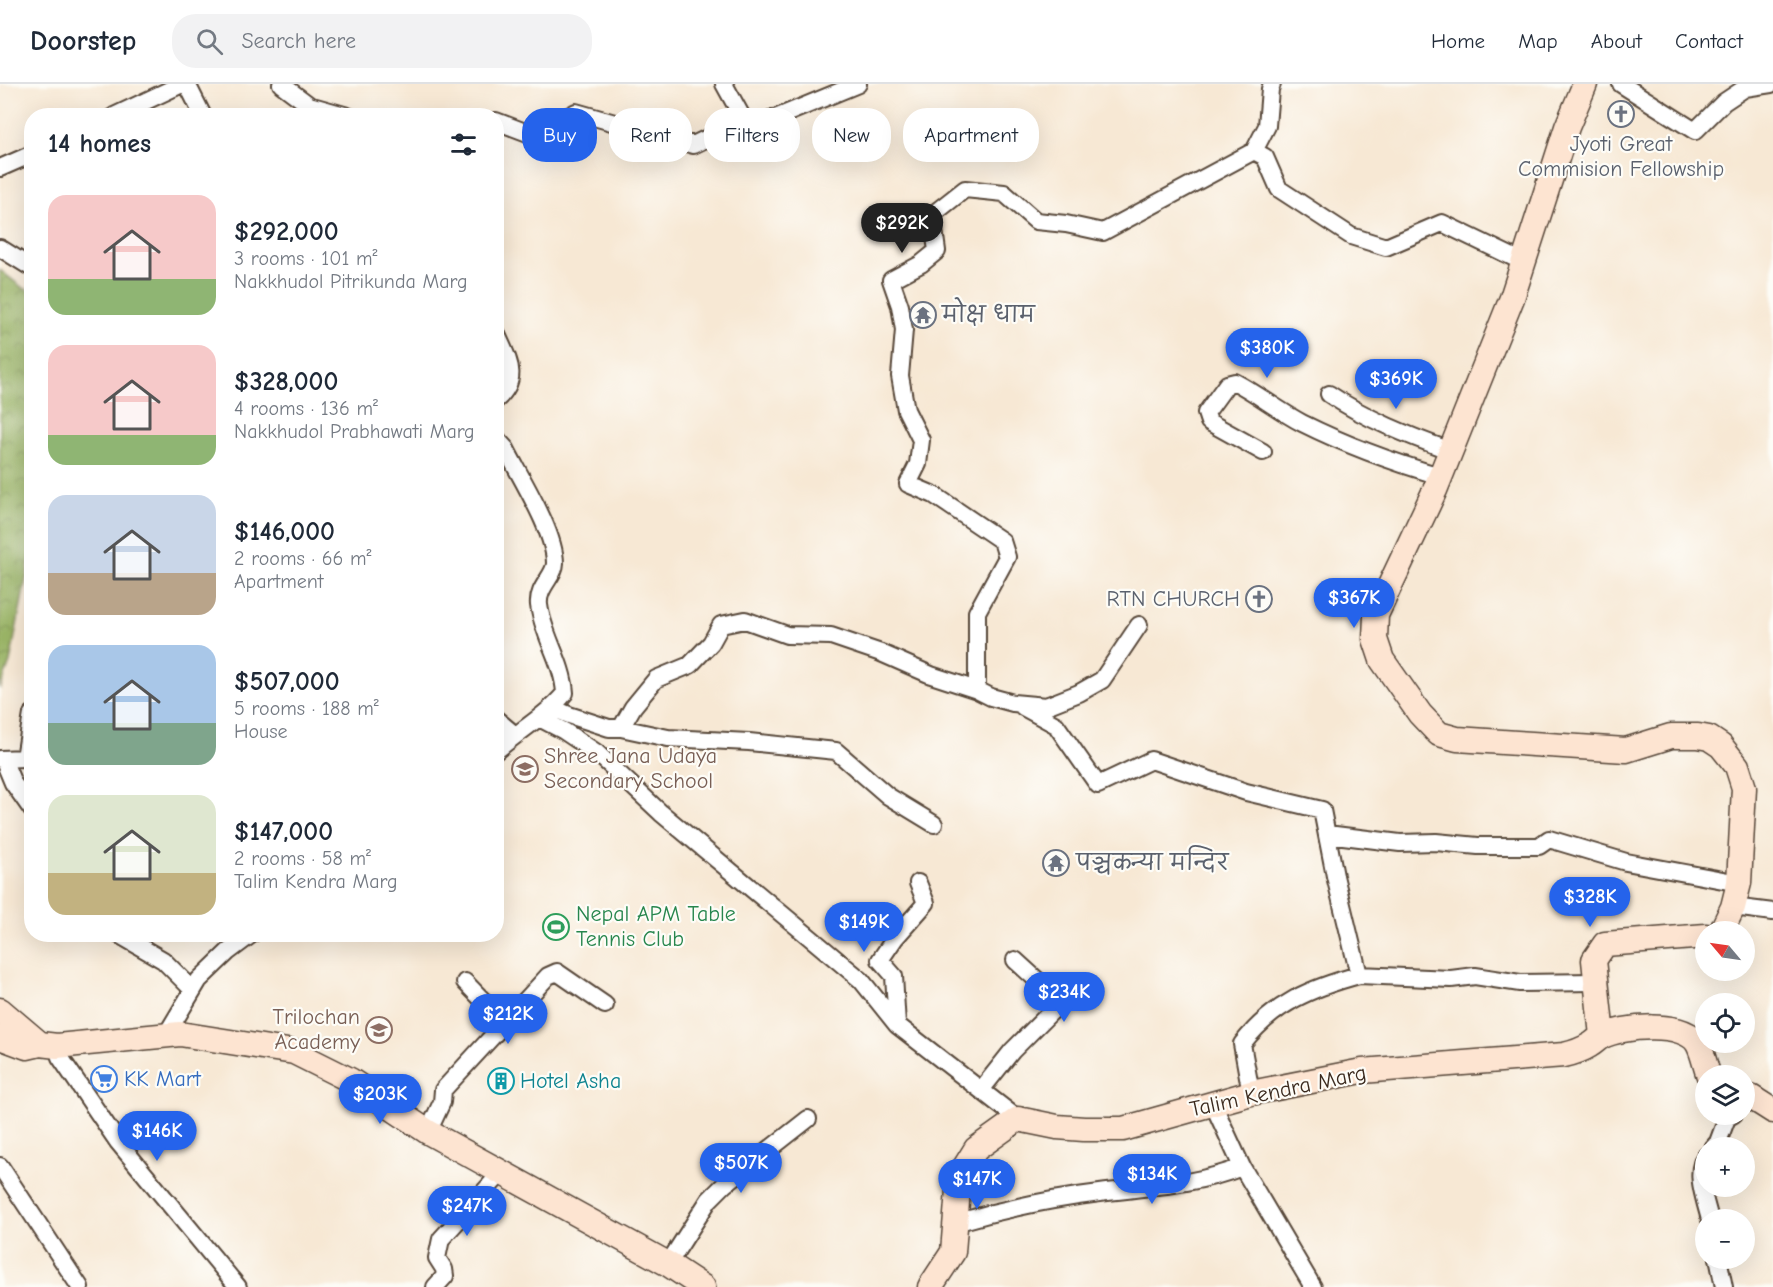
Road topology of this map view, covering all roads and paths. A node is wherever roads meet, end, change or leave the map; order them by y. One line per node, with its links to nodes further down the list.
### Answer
1 (182, 84): 10 (street)
2 (187, 84): 11 (street)
3 (281, 84): 12 (street)
4 (724, 84): 13 (street)
5 (858, 84): 14 (street)
6 (1272, 84): 17 (street)
7 (1585, 84): 21 (street)
8 (1621, 84): 9 (street)
9 (1772, 84)
10 (131, 108)
11 (199, 108)
12 (320, 108)
13 (737, 108)
14 (800, 108)
15 (504, 124): 16 (street)
16 (704, 140)
17 (1254, 151): 21 (street); 31 (street)
18 (24, 158): 19 (street)
19 (0, 168)
20 (0, 248): 22 (street)
21 (1523, 262): 27 (street)
22 (24, 263)
23 (504, 351): 24 (street)
24 (504, 393)
25 (1329, 394): 27 (street)
26 (504, 447): 33 (street)
27 (1451, 451): 29 (street)
28 (1263, 452): 29 (street)
29 (1440, 476): 45 (street)
30 (1139, 625): 32 (street)
31 (977, 690): 32 (street); 36 (street)
32 (1017, 704): 43 (street)
33 (553, 708): 34 (street); 36 (street)
34 (539, 718): 37 (street); 60 (street)
35 (504, 726): 37 (street)
36 (621, 728): 42 (street)
37 (515, 735): 38 (street)
38 (504, 744)
39 (24, 758): 40 (street)
40 (2, 759): 41 (street)
41 (24, 799)
42 (934, 824)
43 (1328, 834): 45 (street); 53 (street)
44 (918, 883): 60 (street)
45 (1739, 883): 46 (street)
46 (1733, 907): 47 (street); 48 (street)
47 (1773, 912)
48 (1726, 921)
49 (1695, 937): 55 (street)
50 (132, 942): 56 (street)
51 (241, 942): 56 (street)
52 (1015, 960): 66 (street)
53 (1359, 975): 55 (street); 67 (street)
54 (465, 982): 59 (street)
55 (1595, 982): 62 (street)
56 (193, 990): 61 (street)
57 (605, 1005): 59 (street)
58 (0, 1010): 64 (street)
59 (505, 1023): 74 (street)
60 (897, 1025): 66 (street)
61 (166, 1035): 64 (street); 74 (street)
62 (1602, 1036): 65 (street, Talim Kendra Marg); 67 (street, Talim Kendra Marg)
63 (0, 1037): 64 (street)
64 (48, 1045): 83 (street)
65 (1705, 1065)
66 (981, 1090): 73 (street)
67 (1251, 1093): 69 (street, Talim Kendra Marg)
68 (1755, 1099): 71 (street)
69 (1213, 1104): 73 (street, Talim Kendra Marg); 75 (street)
70 (1755, 1109): 71 (street)
71 (1771, 1109)
72 (808, 1119): 79 (street)
73 (1018, 1119): 78 (street)
74 (428, 1132): 77 (street)
75 (1242, 1167): 78 (street); 86 (street)
76 (1, 1168): 82 (street)
77 (502, 1172): 79 (street); 84 (street)
78 (955, 1223): 85 (street)
79 (668, 1264): 81 (street)
80 (1720, 1269): 87 (street)
81 (692, 1284)
82 (78, 1286)
83 (238, 1287)
84 (435, 1287)
85 (930, 1287)
86 (1313, 1287)
87 (1724, 1287)

